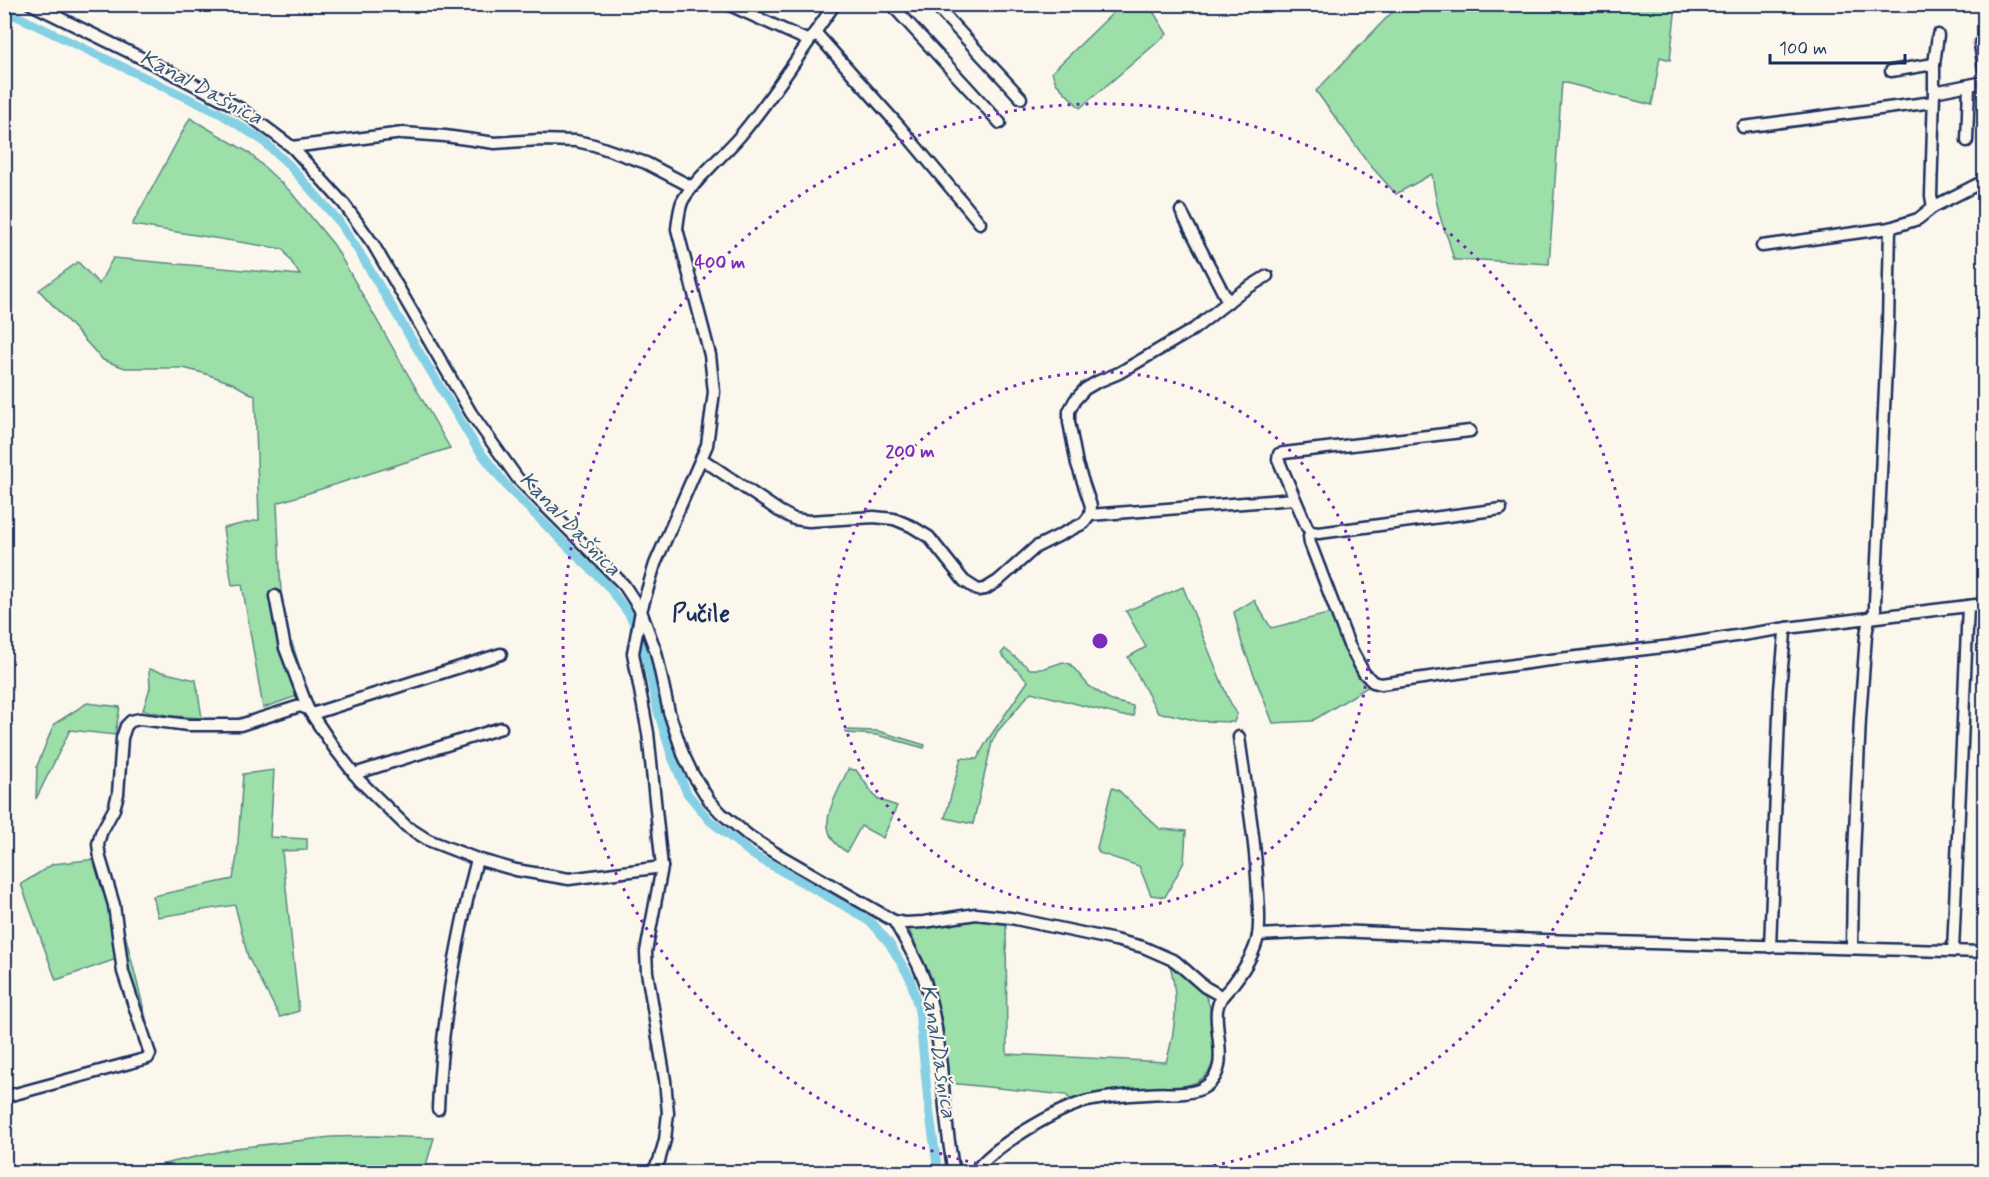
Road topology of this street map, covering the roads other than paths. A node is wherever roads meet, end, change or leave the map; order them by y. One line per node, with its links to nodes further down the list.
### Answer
1 (31, 4): 19 (street)
2 (727, 4): 7 (street)
3 (835, 4): 7 (street)
4 (891, 4): 16 (street)
5 (934, 4): 15 (street)
6 (1938, 35): 9 (street)
7 (812, 37): 21 (street); 24 (street)
8 (1980, 44): 10 (street)
9 (1934, 64): 11 (street); 14 (street)
10 (1984, 69)
11 (1891, 71)
12 (1984, 82): 13 (street)
13 (1969, 86): 14 (street); 18 (street)
14 (1934, 97): 17 (street); 22 (street)
15 (1021, 98)
16 (1000, 123)
17 (1743, 127)
18 (1967, 141)
19 (292, 147): 21 (street); 38 (street)
20 (1984, 181): 22 (street)
21 (692, 187): 30 (street)
22 (1933, 207): 25 (street)
23 (1181, 211): 28 (street)
24 (980, 223)
25 (1890, 228): 26 (street); 39 (street)
26 (1762, 246)
27 (1267, 276): 28 (street)
28 (1228, 302): 33 (street)
29 (1470, 431): 31 (street)
30 (702, 459): 33 (street); 38 (street)
31 (1294, 499): 33 (street); 34 (street)
32 (1501, 509): 34 (street)
33 (1090, 515)
34 (1311, 532): 40 (street)
35 (276, 596): 42 (street)
36 (1984, 604): 37 (street)
37 (1968, 606): 39 (street); 52 (street)
38 (641, 615): 47 (street); 48 (street)
39 (1869, 619): 40 (street); 51 (street)
40 (1787, 628): 50 (street)
41 (501, 654): 42 (street)
42 (310, 712): 45 (street); 55 (street)
43 (501, 728): 45 (street)
44 (1239, 737): 49 (street)
45 (354, 774): 46 (street)
46 (477, 859): 47 (street); 56 (street)
47 (662, 867): 57 (street)
48 (894, 921): 54 (street); 58 (street)
49 (1258, 935): 50 (street); 54 (street)
50 (1770, 947): 51 (street)
51 (1852, 948): 52 (street)
52 (1953, 951): 53 (street)
53 (1984, 952)
54 (1221, 996): 59 (street)
55 (4, 1097)
56 (438, 1109)
57 (652, 1173)
58 (954, 1173)
59 (975, 1173)

